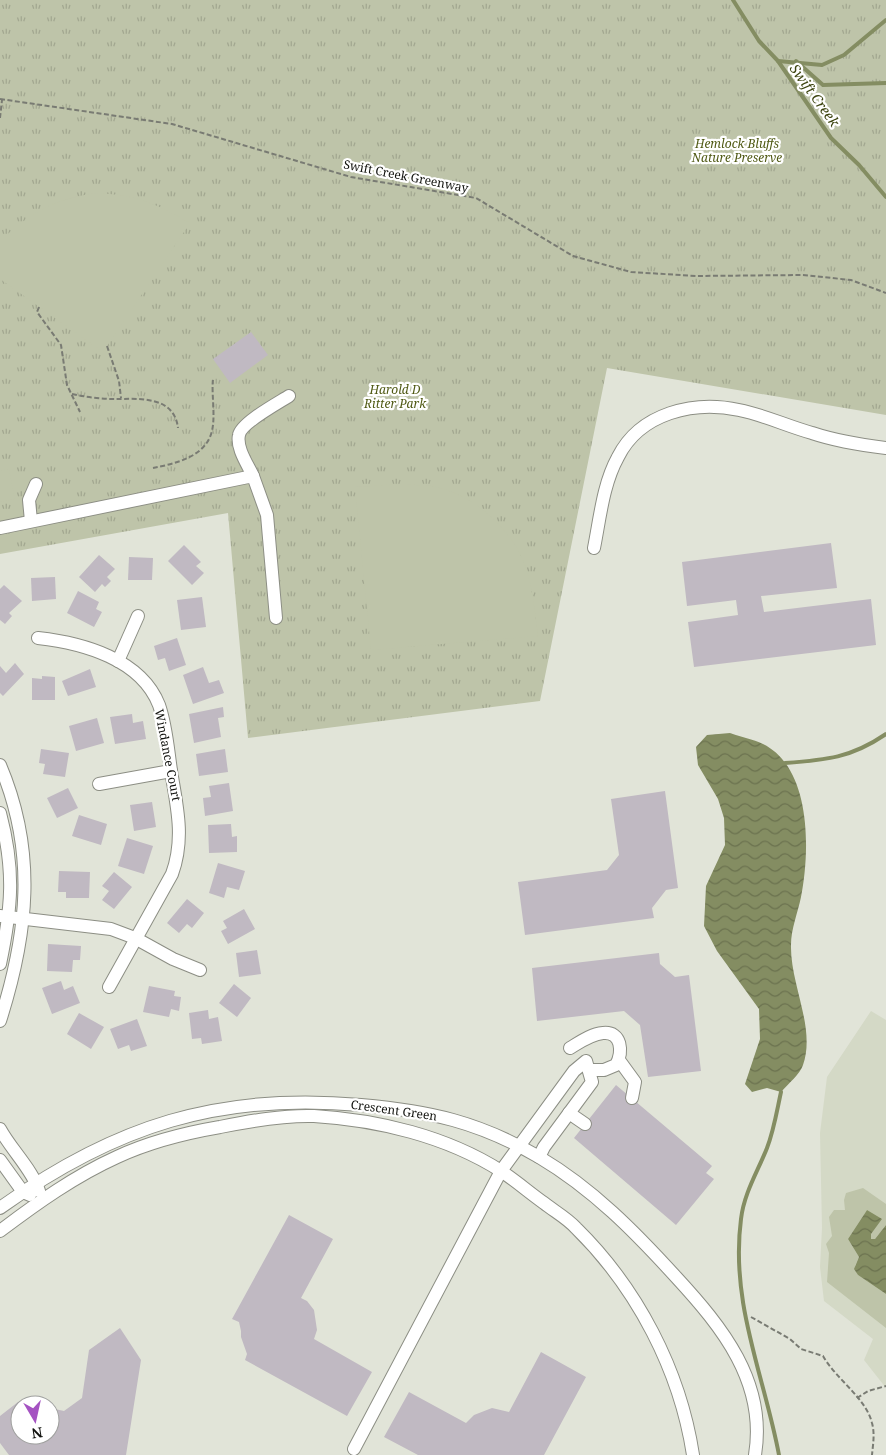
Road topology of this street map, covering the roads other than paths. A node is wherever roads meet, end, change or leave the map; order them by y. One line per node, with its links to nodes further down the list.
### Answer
1 (289, 396): 3 (street)
2 (886, 448): 7 (street)
3 (254, 476): 5 (street); 9 (street)
4 (36, 484): 5 (street)
5 (31, 521): 6 (street)
6 (0, 528)
7 (594, 548)
8 (138, 616): 11 (street)
9 (276, 618)
10 (38, 638): 11 (street, Windance Court)
11 (118, 661): 13 (street, Windance Court)
12 (0, 765): 17 (street)
13 (171, 771): 14 (street); 18 (street, Windance Court)
14 (99, 784)
15 (0, 813): 16 (street)
16 (5, 916): 17 (street); 19 (street)
17 (24, 919): 18 (street); 22 (street)
18 (135, 938): 20 (street); 21 (street, Windance Court)
19 (0, 964)
20 (200, 970)
21 (109, 987)
22 (0, 1021)
23 (570, 1048): 24 (street)
24 (619, 1060): 25 (street); 26 (street)
25 (589, 1070): 27 (street); 30 (street)
26 (632, 1098)
27 (569, 1113): 28 (street); 31 (street)
28 (585, 1124)
29 (0, 1129): 34 (street)
30 (519, 1147): 31 (street, Crescent Green); 33 (street); 34 (street, Crescent Green)
31 (539, 1158): 41 (street, Crescent Green)
32 (0, 1160): 35 (street)
33 (501, 1171): 36 (street, Crescent Green); 39 (street); 40 (street, Crescent Green)
34 (37, 1183): 35 (street, Crescent Green); 36 (street)
35 (23, 1192): 36 (street); 37 (street, Crescent Green)
36 (42, 1200): 38 (street, Crescent Green)
37 (0, 1208)
38 (0, 1231)
39 (354, 1449)
40 (693, 1455)
41 (755, 1455)

